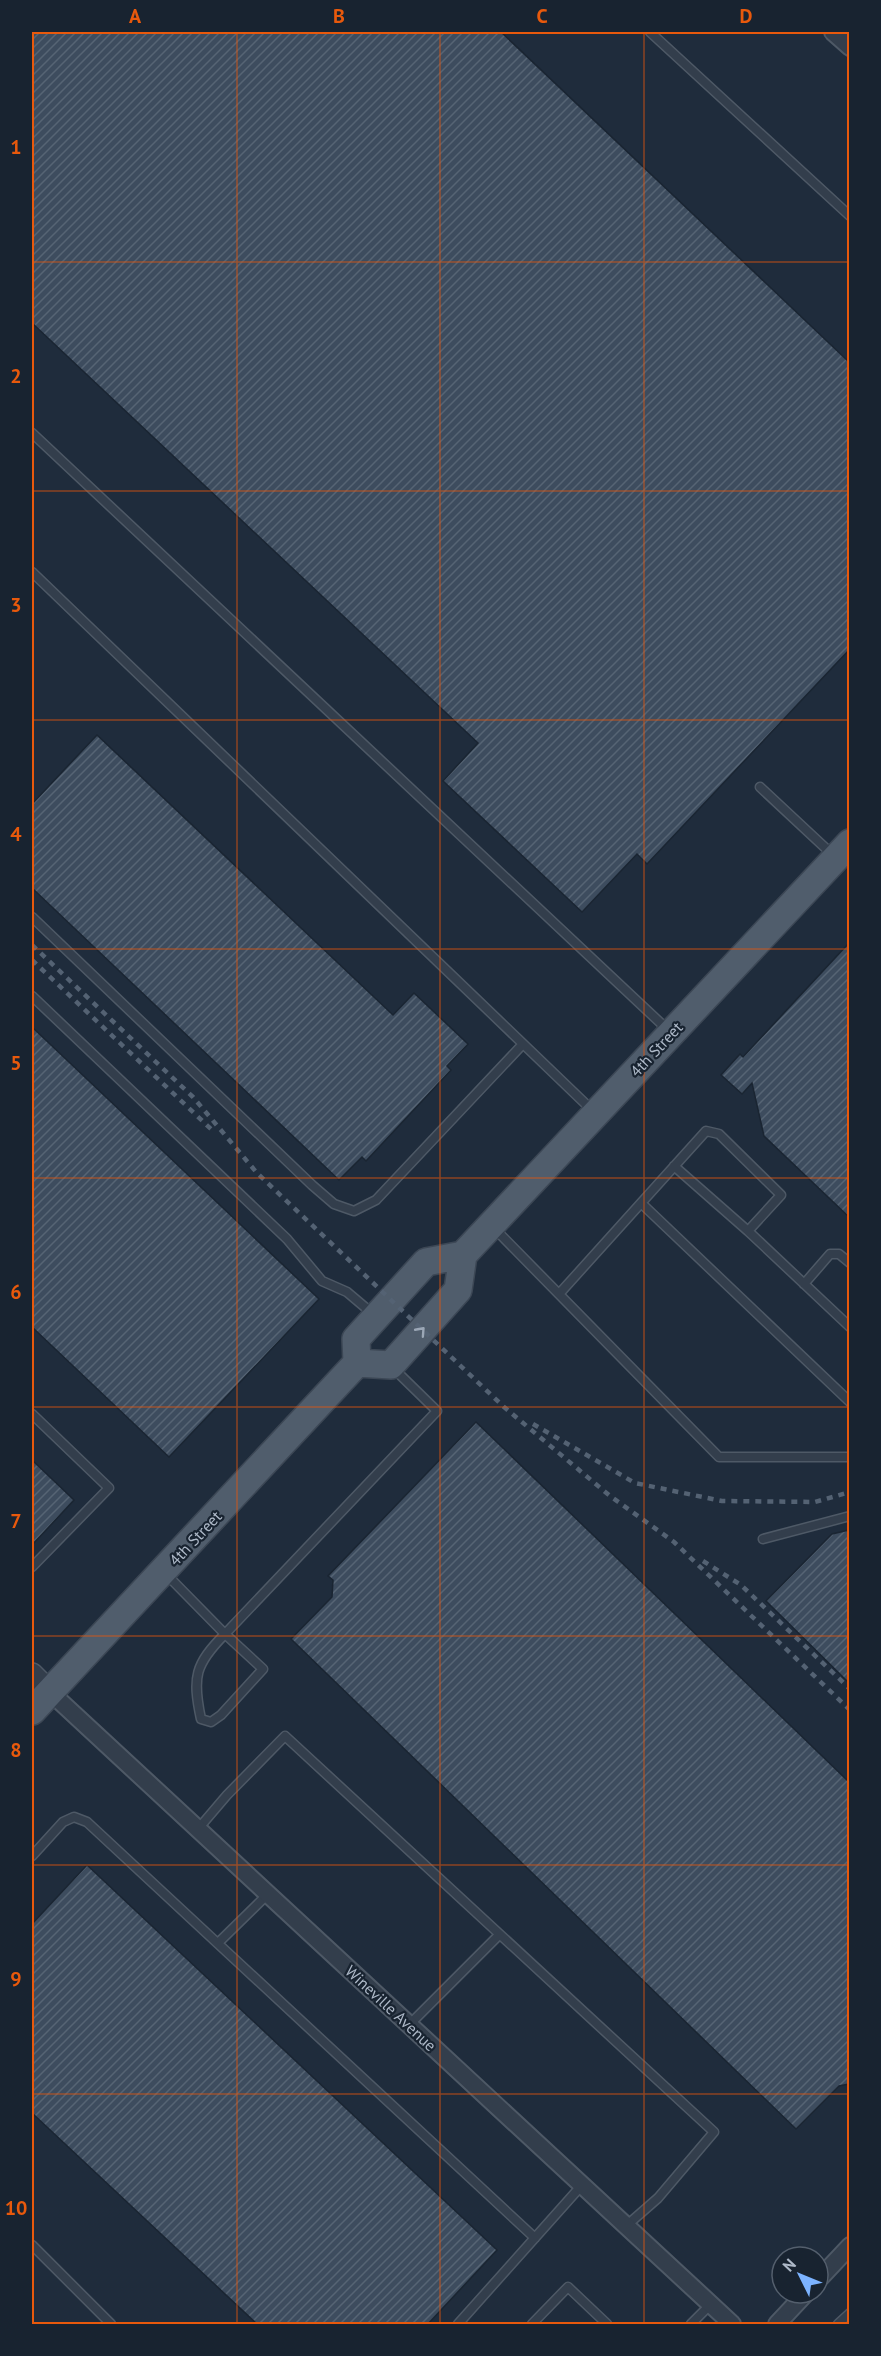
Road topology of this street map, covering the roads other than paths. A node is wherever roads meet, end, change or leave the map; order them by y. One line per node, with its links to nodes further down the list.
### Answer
1 (650, 32): 4 (lane)
2 (833, 32): 3 (street)
3 (849, 47)
4 (849, 216)
5 (32, 433): 11 (lane)
6 (32, 572): 12 (lane)
7 (760, 787): 8 (lane)
8 (843, 851): 11 (main road, 4th Street)
9 (32, 917): 12 (lane)
10 (32, 996): 22 (lane)
11 (671, 1033): 13 (main road, 4th Street)
12 (523, 1044): 13 (lane)
13 (595, 1114): 16 (main road, 4th Street)
14 (674, 1166): 15 (lane); 17 (lane); 17 (lane)
15 (641, 1203): 21 (lane); 26 (lane)
16 (491, 1225): 18 (main road, 4th Street); 21 (lane)
17 (748, 1231): 20 (lane)
18 (463, 1255): 22 (main road); 25 (main road, one-way to 18)
19 (849, 1263): 20 (lane)
20 (804, 1284): 23 (lane)
21 (559, 1294): 28 (lane)
22 (375, 1317): 24 (main road)
23 (849, 1328)
24 (357, 1363): 25 (main road); 32 (main road, 4th Street)
25 (391, 1365): 33 (lane)
26 (849, 1402)
27 (32, 1414): 31 (lane)
28 (849, 1457)
29 (849, 1516): 30 (lane)
30 (763, 1539)
31 (32, 1567)
32 (163, 1571): 33 (lane); 34 (main road, 4th Street)
33 (225, 1634): 33 (lane)
34 (41, 1683): 35 (main road, 4th Street); 36 (street, Wineville Avenue)
35 (32, 1712)
36 (198, 1829): 38 (street, Wineville Avenue); 39 (lane)
37 (32, 1856): 40 (lane)
38 (268, 1894): 40 (lane); 41 (street, Wineville Avenue)
39 (499, 1935): 41 (lane); 43 (lane)
40 (218, 1943): 44 (lane)
41 (409, 2025): 42 (street, Wineville Avenue)
42 (582, 2185): 43 (street, Wineville Avenue); 44 (lane)
43 (626, 2226): 48 (street, Wineville Avenue)
44 (535, 2238): 52 (lane)
45 (32, 2245): 51 (lane)
46 (849, 2247): 47 (street)
47 (830, 2267)
48 (710, 2304): 55 (lane); 56 (street, Wineville Avenue)
49 (795, 2305): 57 (street)
50 (849, 2313): 58 (lane)
51 (111, 2325)
52 (458, 2325)
53 (532, 2325): 54 (lane)
54 (607, 2325)
55 (691, 2325)
56 (732, 2325)
57 (777, 2325)
58 (838, 2325)

